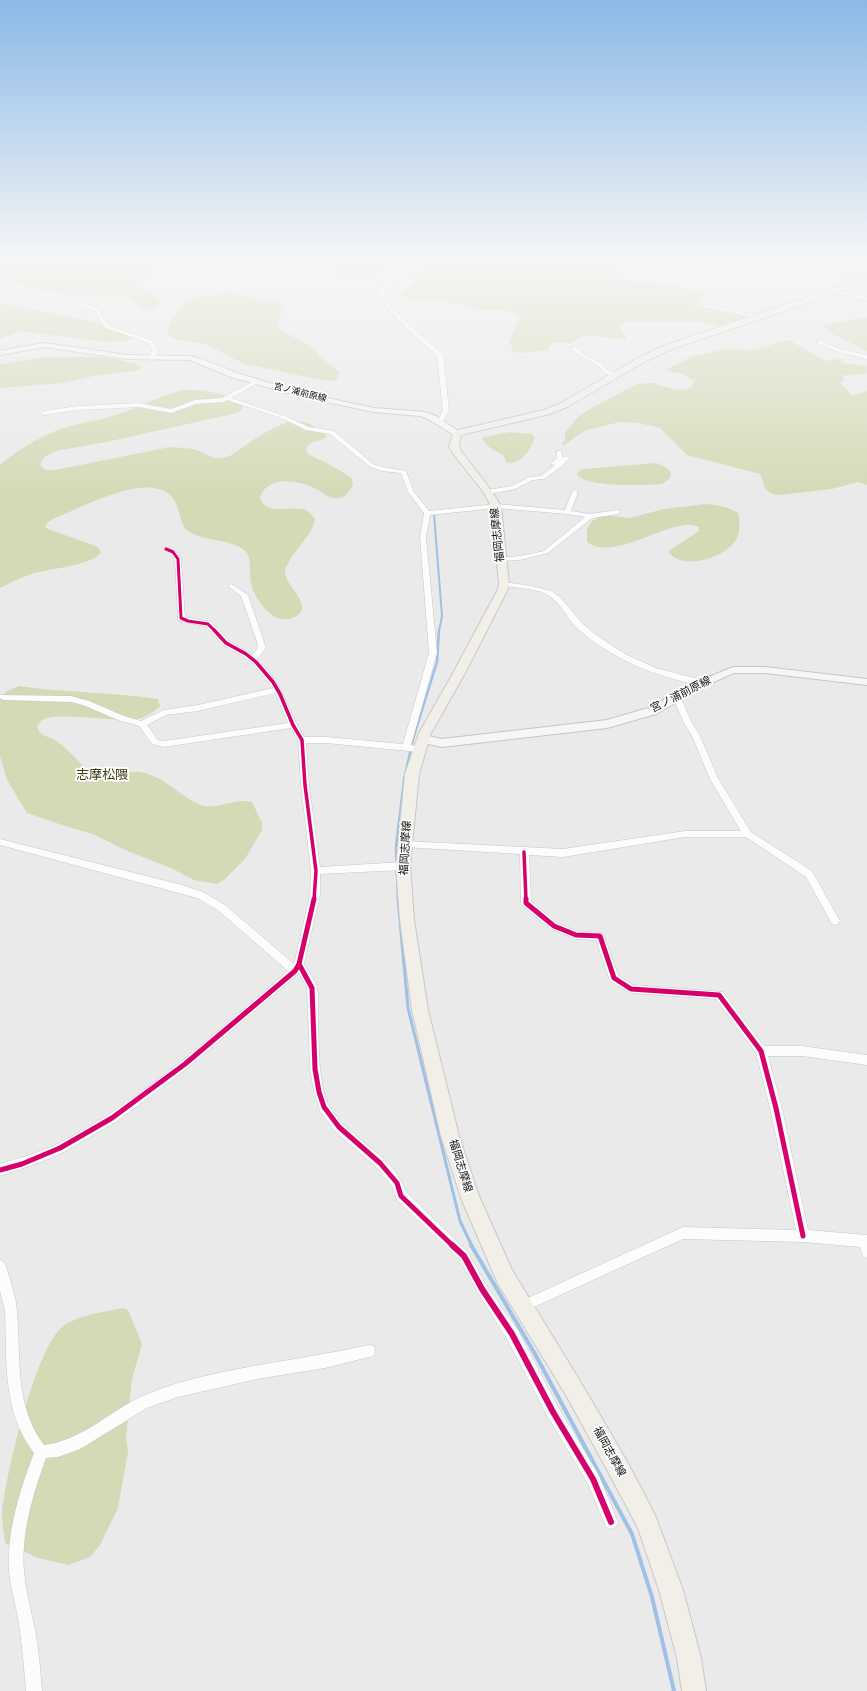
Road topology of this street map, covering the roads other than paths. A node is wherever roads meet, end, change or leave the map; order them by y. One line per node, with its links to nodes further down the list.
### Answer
1 (142, 339): 7 (street)
2 (422, 339): 13 (street)
3 (693, 339): 9 (main road)
4 (819, 342): 8 (street)
5 (574, 348): 9 (street)
6 (0, 353): 7 (main road, 宮ノ浦前原線)
7 (153, 357): 10 (main road, 宮ノ浦前原線)
8 (867, 357)
9 (615, 375): 14 (main road)
10 (256, 382): 11 (street); 13 (main road, 宮ノ浦前原線)
11 (227, 398): 12 (street); 23 (street)
12 (44, 413)
13 (440, 422): 14 (main road, 宮ノ浦前原線)
14 (456, 433): 18 (main road, 福岡志摩線)
15 (559, 452): 17 (street)
16 (566, 458): 17 (street)
17 (532, 478): 18 (street)
18 (488, 492): 20 (main road, 福岡志摩線)
19 (575, 492): 21 (street)
20 (496, 506): 21 (street); 23 (street); 26 (main road, 福岡志摩線)
21 (567, 512): 24 (street)
22 (618, 512): 24 (street)
23 (427, 514): 38 (street)
24 (590, 516): 26 (street)
25 (166, 549): 29 (street)
26 (501, 559): 27 (main road, 福岡志摩線)
27 (504, 584): 31 (street); 38 (main road, 福岡志摩線)
28 (231, 586): 29 (street)
29 (252, 659): 32 (street)
30 (867, 682): 31 (main road, 宮ノ浦前原線)
31 (703, 683): 34 (main road, 宮ノ浦前原線)
32 (277, 690): 35 (street); 36 (street)
33 (3, 697): 35 (street)
34 (677, 698): 38 (main road, 宮ノ浦前原線); 39 (street)
35 (142, 724): 36 (street)
36 (293, 725): 37 (street)
37 (302, 740): 38 (street); 44 (street)
38 (416, 745): 41 (main road, 福岡志摩線)
39 (748, 834): 42 (street); 45 (street)
40 (0, 842): 46 (street)
41 (404, 844): 42 (street); 43 (main road, 福岡志摩線)
42 (524, 852): 47 (street)
43 (397, 866): 44 (street); 53 (main road, 福岡志摩線)
44 (316, 871): 46 (street)
45 (835, 921)
46 (297, 968): 49 (street); 56 (street)
47 (761, 1051): 48 (street); 50 (street)
48 (867, 1060)
49 (0, 1170)
50 (803, 1236): 51 (street); 53 (street)
51 (867, 1252)
52 (0, 1266): 55 (street)
53 (523, 1306): 58 (main road, 福岡志摩線)
54 (369, 1351): 55 (street)
55 (41, 1452): 57 (street)
56 (611, 1522)
57 (34, 1691)
58 (694, 1691)

